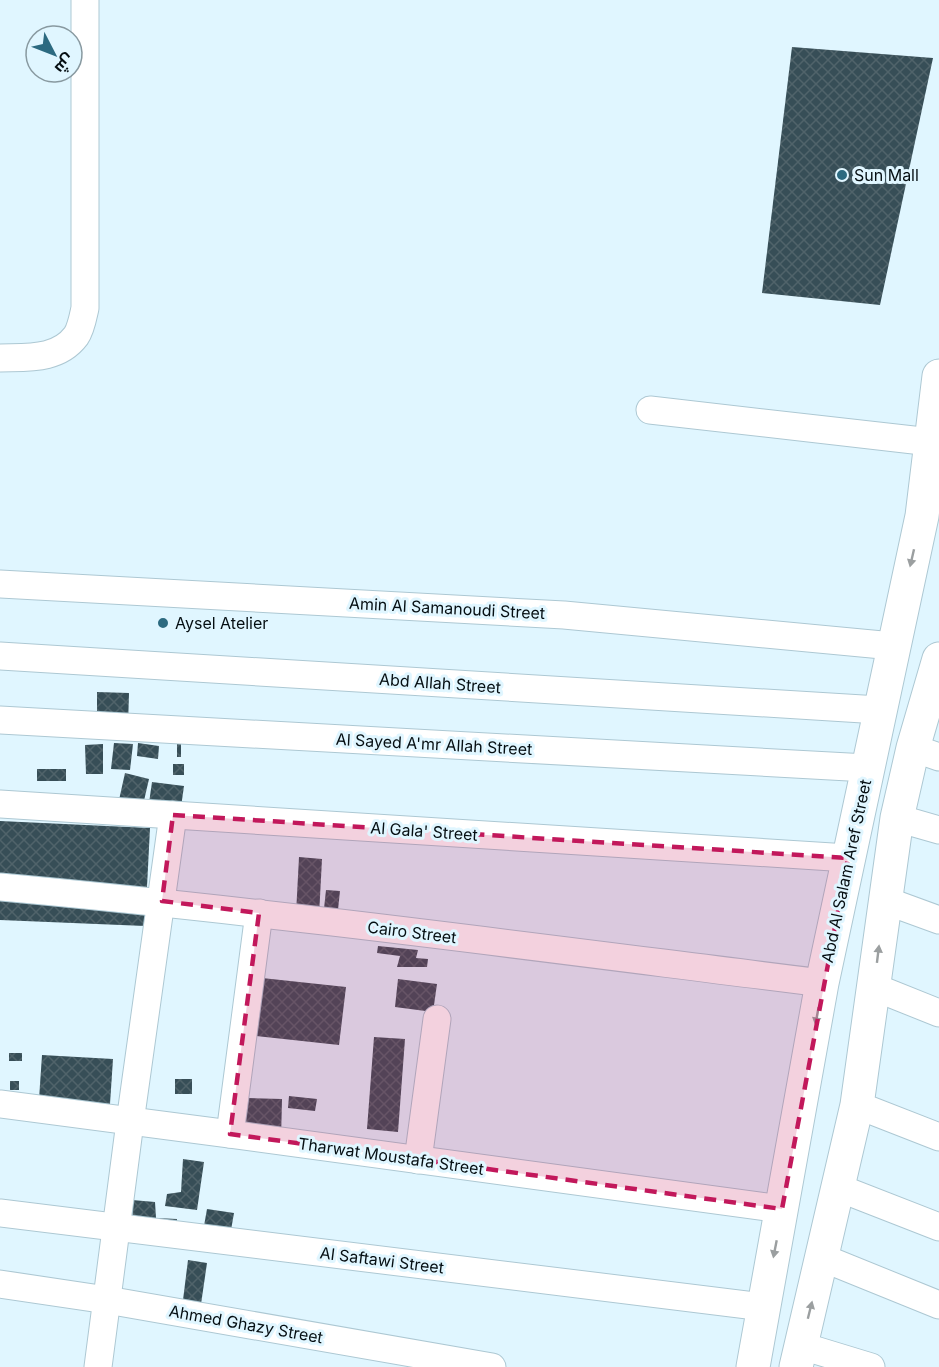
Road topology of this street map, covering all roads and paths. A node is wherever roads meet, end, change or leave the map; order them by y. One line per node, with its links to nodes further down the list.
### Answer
1 (85, 0): 2 (street)
2 (0, 358)
3 (939, 376): 5 (main road, Abd Al Salam Aref Street)
4 (650, 410): 5 (street)
5 (931, 442): 7 (main road, Abd Al Salam Aref Street)
6 (939, 477): 7 (main road)
7 (922, 516): 9 (main road, Abd Al Salam Aref Street, one-way to 9)
8 (0, 584): 9 (street, Amin Al Samanoudi Street)
9 (893, 646): 12 (main road, Abd Al Salam Aref Street)
10 (0, 656): 12 (street, Abd Allah Street)
11 (939, 660): 14 (main road)
12 (879, 710): 15 (main road, Abd Al Salam Aref Street)
13 (0, 720): 15 (street, Al Sayed A'mr Allah Street)
14 (926, 752): 18 (main road)
15 (867, 768): 20 (main road, Abd Al Salam Aref Street)
16 (0, 804): 17 (street, Al Gala' Street)
17 (173, 815): 20 (street, Al Gala' Street); 23 (street)
18 (897, 818): 19 (street); 22 (main road)
19 (939, 830)
20 (848, 858): 26 (main road, Abd Al Salam Aref Street)
21 (0, 887): 23 (street, Cairo Street)
22 (884, 900): 25 (street); 27 (main road, one-way to 22)
23 (162, 901): 24 (street, Cairo Street); 32 (street)
24 (259, 913): 26 (street, Cairo Street); 33 (street)
25 (939, 920)
26 (822, 983): 37 (main road, Abd Al Salam Aref Street, one-way to 37)
27 (874, 987): 28 (street); 31 (main road)
28 (939, 1012)
29 (436, 1019): 35 (street)
30 (0, 1104): 32 (street, Tharwat Moustafa Street)
31 (857, 1105): 34 (street); 36 (main road)
32 (130, 1122): 33 (street, Tharwat Moustafa Street); 40 (street)
33 (230, 1134): 35 (street, Tharwat Moustafa Street)
34 (939, 1137)
35 (418, 1160): 37 (street, Tharwat Moustafa Street)
36 (839, 1188): 39 (street); 41 (main road)
37 (782, 1209): 45 (main road, Abd Al Salam Aref Street, one-way to 45)
38 (0, 1214): 40 (street, Al Saftawi Street)
39 (939, 1227)
40 (116, 1228): 43 (street); 45 (street, Al Saftawi Street)
41 (823, 1258): 44 (street); 46 (main road, one-way to 41)
42 (0, 1284): 43 (street, Ahmed Ghazy Street)
43 (107, 1300): 47 (street); 48 (street, Ahmed Ghazy Street)
44 (939, 1305)
45 (764, 1308): 49 (main road, Abd Al Salam Aref Street)
46 (799, 1356): 50 (street)
47 (98, 1367)
48 (492, 1367)
49 (753, 1367)
50 (871, 1367)

